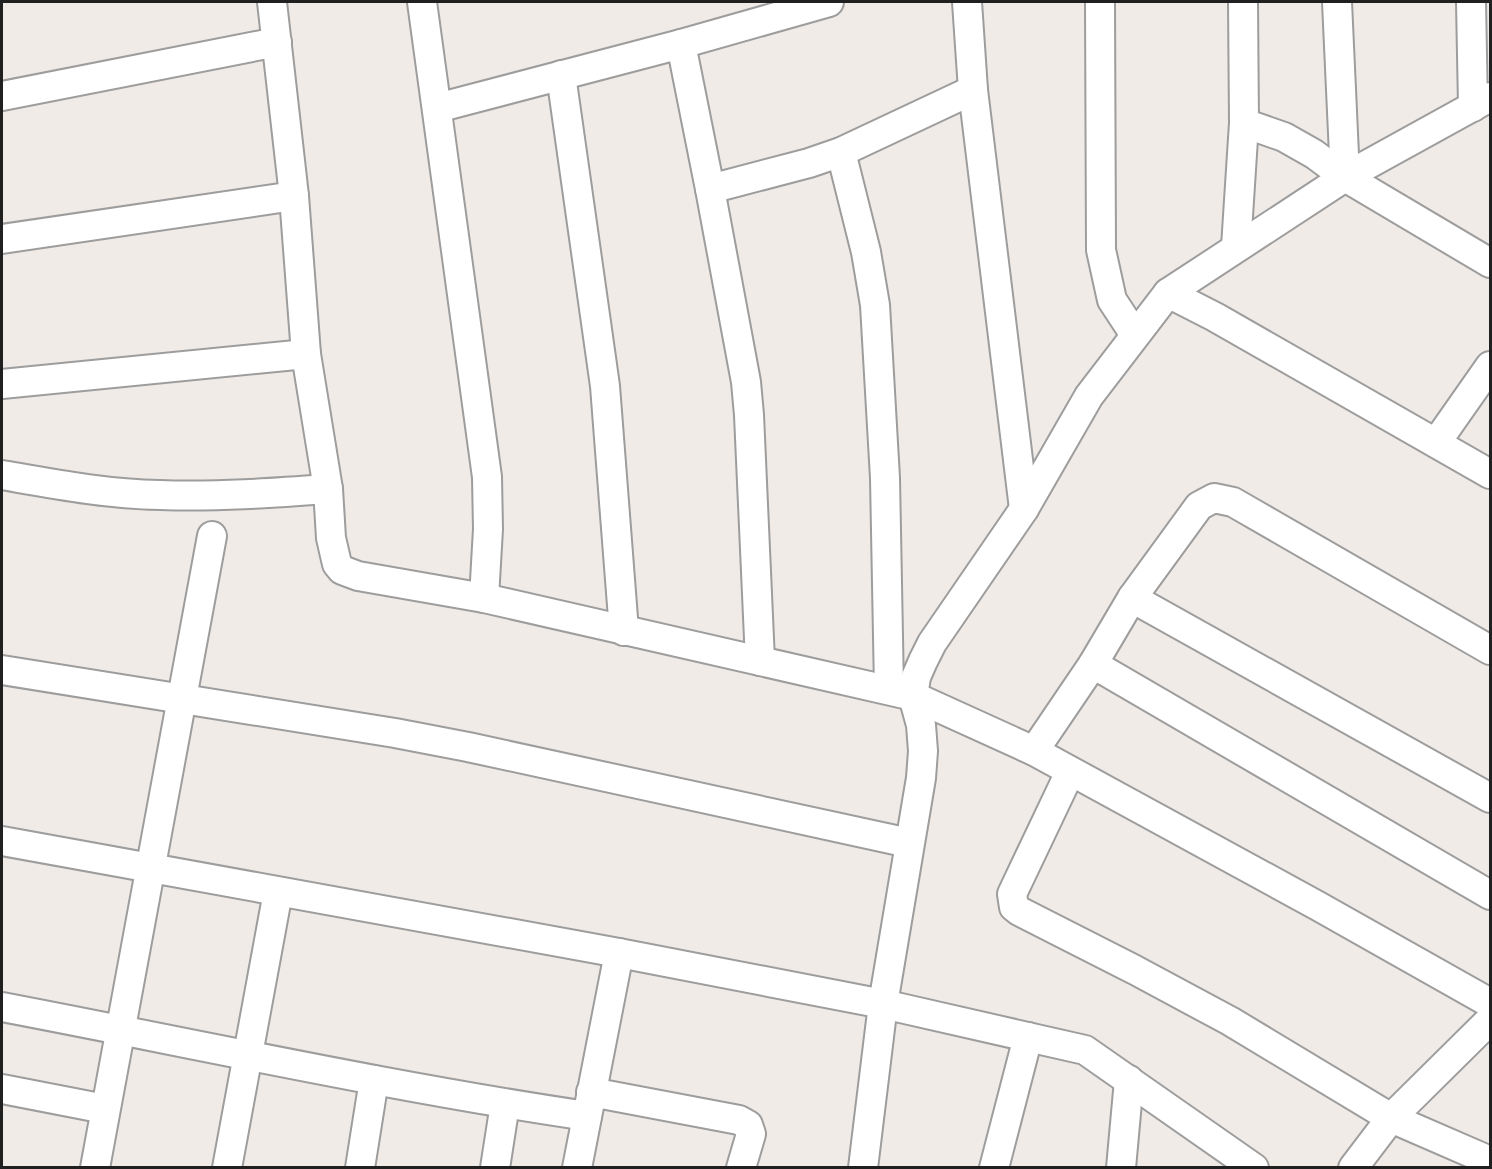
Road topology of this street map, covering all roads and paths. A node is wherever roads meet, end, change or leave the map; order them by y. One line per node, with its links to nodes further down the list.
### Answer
1 (272, 2): 9 (street)
2 (422, 2): 15 (street)
3 (829, 2): 10 (street)
4 (967, 2): 12 (street)
5 (1100, 2): 25 (street)
6 (1243, 2): 16 (street)
7 (1337, 2): 18 (street)
8 (1471, 2): 14 (street)
9 (277, 42): 13 (street); 20 (street)
10 (681, 44): 11 (street); 19 (street)
11 (561, 75): 15 (street); 37 (street)
12 (973, 90): 17 (street); 33 (street)
13 (2, 96)
14 (1482, 102): 18 (street)
15 (437, 108): 35 (street)
16 (1244, 123): 18 (street); 22 (street)
17 (841, 152): 19 (street); 42 (street)
18 (1345, 177): 22 (street); 23 (street)
19 (711, 189): 39 (street)
20 (294, 196): 21 (street); 26 (street)
21 (2, 239)
22 (1236, 247): 24 (street)
23 (1491, 263)
24 (1168, 293): 25 (street); 29 (street)
25 (1135, 335): 33 (street)
26 (306, 354): 28 (street); 32 (street)
27 (1491, 366): 29 (street)
28 (2, 384)
29 (1436, 443): 30 (street)
30 (1491, 474)
31 (2, 476): 32 (street)
32 (328, 489): 35 (street)
33 (1024, 509): 42 (street)
34 (212, 536): 43 (street)
35 (484, 598): 37 (street)
36 (1132, 598): 38 (street); 40 (street); 46 (street)
37 (624, 631): 39 (street)
38 (1491, 650)
39 (760, 661): 42 (street)
40 (1093, 664): 44 (street); 51 (street)
41 (2, 670): 43 (street)
42 (901, 692): 44 (street); 48 (street)
43 (183, 700): 48 (street); 49 (street)
44 (1034, 751): 45 (street)
45 (1070, 772): 53 (street); 66 (street)
46 (1491, 798)
47 (2, 841): 49 (street)
48 (909, 843): 54 (street)
49 (149, 868): 50 (street); 57 (street)
50 (278, 892): 52 (street); 59 (street)
51 (1491, 894)
52 (619, 953): 54 (street); 64 (street)
53 (1491, 1003)
54 (883, 1004): 58 (street); 74 (street)
55 (2, 1007): 57 (street)
56 (1491, 1020): 66 (street)
57 (121, 1030): 59 (street); 65 (street)
58 (1028, 1037): 61 (street); 75 (street)
59 (247, 1054): 60 (street); 69 (street)
60 (374, 1080): 63 (street); 70 (street)
61 (1129, 1080): 76 (street); 77 (street)
62 (2, 1089): 65 (street)
63 (505, 1104): 64 (street); 71 (street)
64 (589, 1104): 72 (street); 73 (street)
65 (105, 1109): 68 (street)
66 (1391, 1118): 67 (street); 78 (street)
67 (1491, 1161)
68 (95, 1167)
69 (227, 1167)
70 (360, 1167)
71 (495, 1167)
72 (577, 1167)
73 (741, 1167)
74 (863, 1167)
75 (994, 1167)
76 (1120, 1167)
77 (1254, 1167)
78 (1353, 1167)

